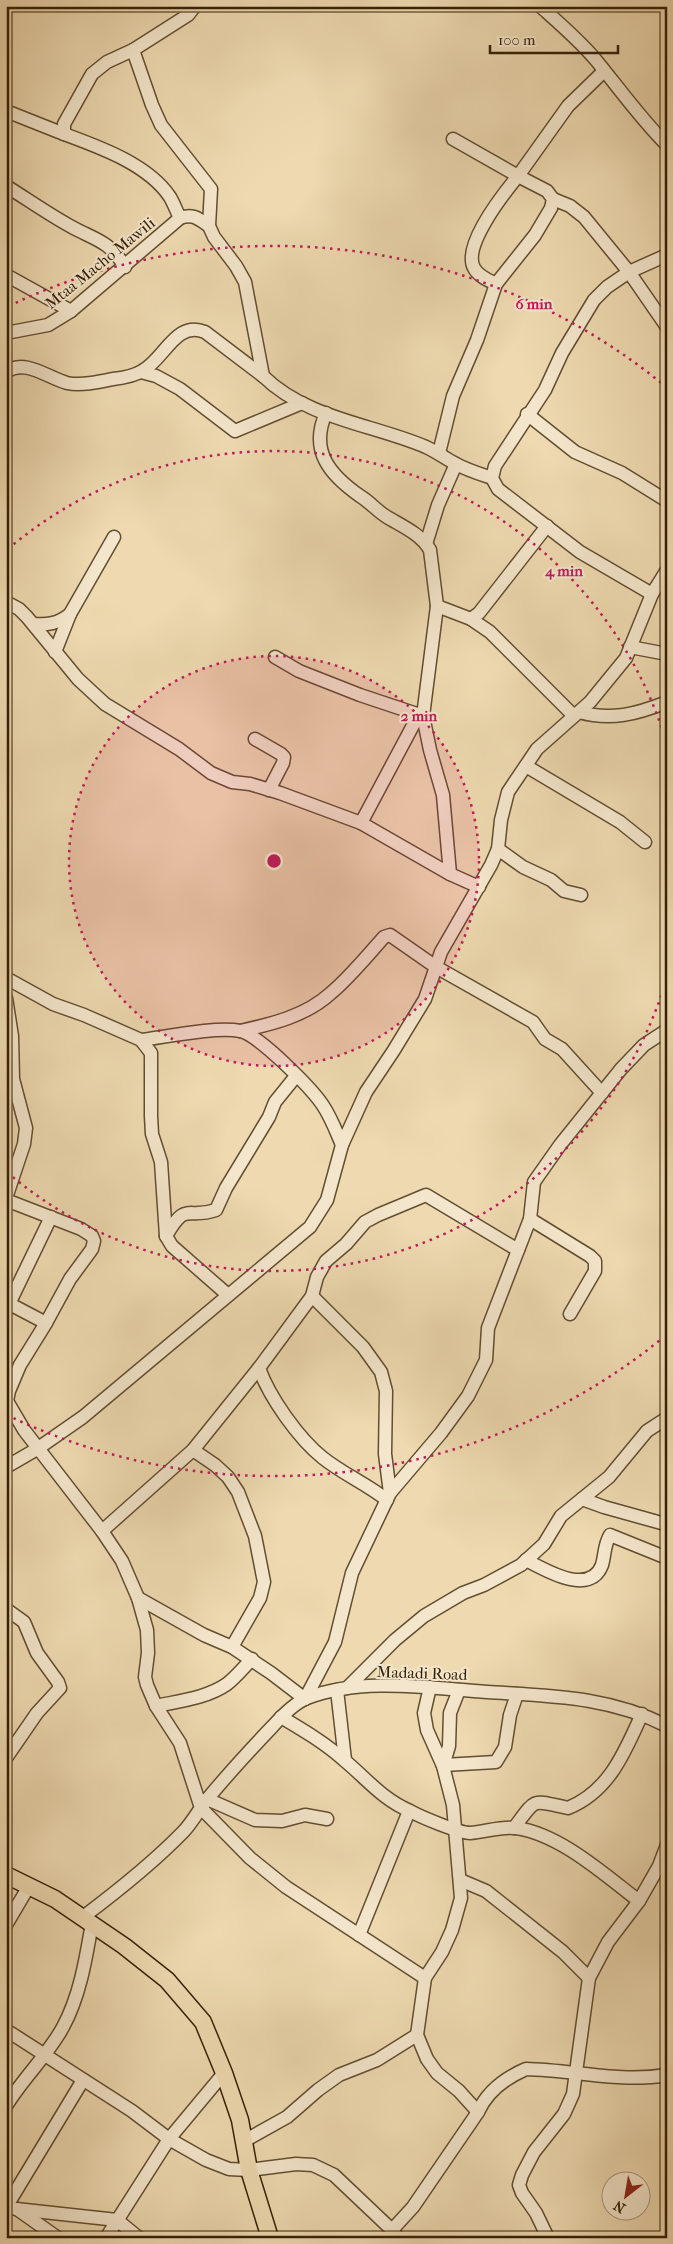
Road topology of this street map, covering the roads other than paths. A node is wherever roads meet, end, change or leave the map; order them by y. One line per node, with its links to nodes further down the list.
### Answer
1 (196, 6): 3 (street)
2 (540, 6): 4 (street)
3 (133, 50): 6 (street); 13 (street)
4 (604, 71): 8 (street); 9 (street)
5 (6, 111): 6 (street)
6 (64, 134): 12 (street)
7 (453, 139): 9 (street)
8 (667, 144)
9 (518, 176): 11 (street); 18 (street)
10 (6, 186): 15 (street)
11 (553, 199): 16 (street); 18 (street)
12 (180, 218): 13 (street, Mtaa Macho Mawili); 15 (street, Mtaa Macho Mawili)
13 (209, 226): 24 (street)
14 (667, 255): 16 (street)
15 (125, 267): 19 (street, Mtaa Macho Mawili)
16 (629, 272): 20 (street); 27 (street)
17 (6, 275): 19 (street)
18 (496, 284): 28 (street)
19 (71, 311): 21 (street, Mtaa Macho Mawili)
20 (667, 327)
21 (6, 332)
22 (6, 372): 23 (street)
23 (142, 372): 24 (street); 25 (street)
24 (263, 376): 25 (street)
25 (302, 403): 26 (street)
26 (326, 413): 28 (street); 34 (street)
27 (527, 414): 30 (street); 31 (street)
28 (439, 453): 29 (street)
29 (456, 464): 30 (street); 34 (street)
30 (492, 478): 32 (street)
31 (667, 501)
32 (547, 526): 36 (street); 40 (street)
33 (114, 537): 39 (street)
34 (426, 544): 38 (street)
35 (667, 570): 36 (street)
36 (652, 594): 42 (street)
37 (6, 602): 41 (street)
38 (437, 606): 40 (street); 48 (street)
39 (70, 614): 41 (street); 43 (street)
40 (471, 619): 47 (street)
41 (33, 624): 43 (street)
42 (630, 647): 44 (street); 47 (street)
43 (55, 652): 51 (street)
44 (667, 654)
45 (275, 657): 48 (street)
46 (667, 702): 47 (street)
47 (576, 714): 50 (street)
48 (420, 716): 52 (street); 55 (street)
49 (255, 739): 51 (street)
50 (526, 766): 53 (street); 54 (street)
51 (269, 790): 52 (street)
52 (361, 823): 55 (street)
53 (645, 842)
54 (498, 849): 56 (street); 57 (street)
55 (450, 874): 56 (street)
56 (479, 887): 58 (street)
57 (581, 895)
58 (436, 967): 62 (street); 65 (street); 66 (street)
59 (6, 978): 63 (street)
60 (6, 998): 67 (street)
61 (667, 1030): 65 (street)
62 (240, 1031): 63 (street); 64 (street)
63 (141, 1040): 70 (street)
64 (296, 1076): 66 (street); 70 (street)
65 (602, 1093): 69 (street)
66 (342, 1145): 72 (street)
67 (6, 1199): 68 (street)
68 (51, 1217): 74 (street); 76 (street)
69 (530, 1219): 71 (street); 75 (street)
70 (166, 1236): 72 (street)
71 (518, 1250): 73 (street); 82 (street)
72 (228, 1295): 79 (street)
73 (312, 1296): 77 (street); 82 (street)
74 (8, 1303): 76 (street)
75 (570, 1314)
76 (46, 1323): 79 (street)
77 (259, 1368): 80 (street); 82 (street)
78 (667, 1418): 83 (street)
79 (37, 1449): 81 (street); 85 (street)
80 (193, 1450): 85 (street); 91 (street)
81 (6, 1467)
82 (388, 1496): 97 (street)
83 (582, 1498): 84 (street); 88 (street)
84 (667, 1526)
85 (102, 1531): 89 (street)
86 (667, 1543): 87 (street)
87 (664, 1557): 88 (street)
88 (526, 1560): 94 (street)
89 (138, 1598): 91 (street); 98 (street)
90 (6, 1609): 102 (street)
91 (232, 1647): 92 (street)
92 (252, 1659): 97 (street); 98 (street)
93 (430, 1688): 94 (street, Madadi Road); 95 (street, Madadi Road); 104 (street)
94 (342, 1689): 97 (street, Madadi Road); 103 (street)
95 (459, 1690): 96 (street, Madadi Road); 104 (street)
96 (517, 1694): 99 (street, Madadi Road); 104 (street)
97 (305, 1699): 100 (street, Madadi Road)
98 (156, 1706): 105 (street)
99 (642, 1714): 101 (street, Madadi Road); 108 (street)
100 (282, 1717): 103 (street); 105 (street, Madadi Road)
101 (667, 1726)
102 (6, 1758)
103 (345, 1760): 106 (street)
104 (444, 1766): 109 (street)
105 (204, 1804): 107 (street); 117 (street, Madadi Road); 119 (street)
106 (409, 1811): 109 (street); 119 (street)
107 (327, 1818)
108 (514, 1828): 110 (street); 116 (street)
109 (455, 1829): 110 (street); 111 (street)
110 (468, 1833): 111 (street)
111 (456, 1843): 114 (street)
112 (667, 1845): 116 (street)
113 (6, 1875): 115 (main road)
114 (460, 1880): 120 (street); 121 (street)
115 (29, 1886): 117 (main road); 118 (street)
116 (639, 1901): 121 (street)
117 (88, 1920): 124 (street); 125 (main road)
118 (6, 1925)
119 (359, 1935): 120 (street)
120 (425, 1978): 123 (street)
121 (589, 1978): 126 (street)
122 (6, 2030): 124 (street)
123 (418, 2035): 130 (street); 132 (street)
124 (45, 2054): 128 (street); 129 (street)
125 (224, 2073): 131 (street); 132 (main road)
126 (577, 2074): 127 (street); 130 (street); 141 (street)
127 (667, 2075)
128 (84, 2080): 131 (street); 134 (street)
129 (6, 2106)
130 (478, 2112): 136 (street)
131 (169, 2139): 133 (street); 135 (street)
132 (244, 2141): 133 (main road)
133 (249, 2170): 136 (street); 140 (main road)
134 (10, 2205): 135 (street); 137 (street)
135 (117, 2220): 138 (street); 139 (street)
136 (395, 2234)
137 (58, 2238)
138 (106, 2238)
139 (139, 2238)
140 (270, 2238)
141 (548, 2238)

